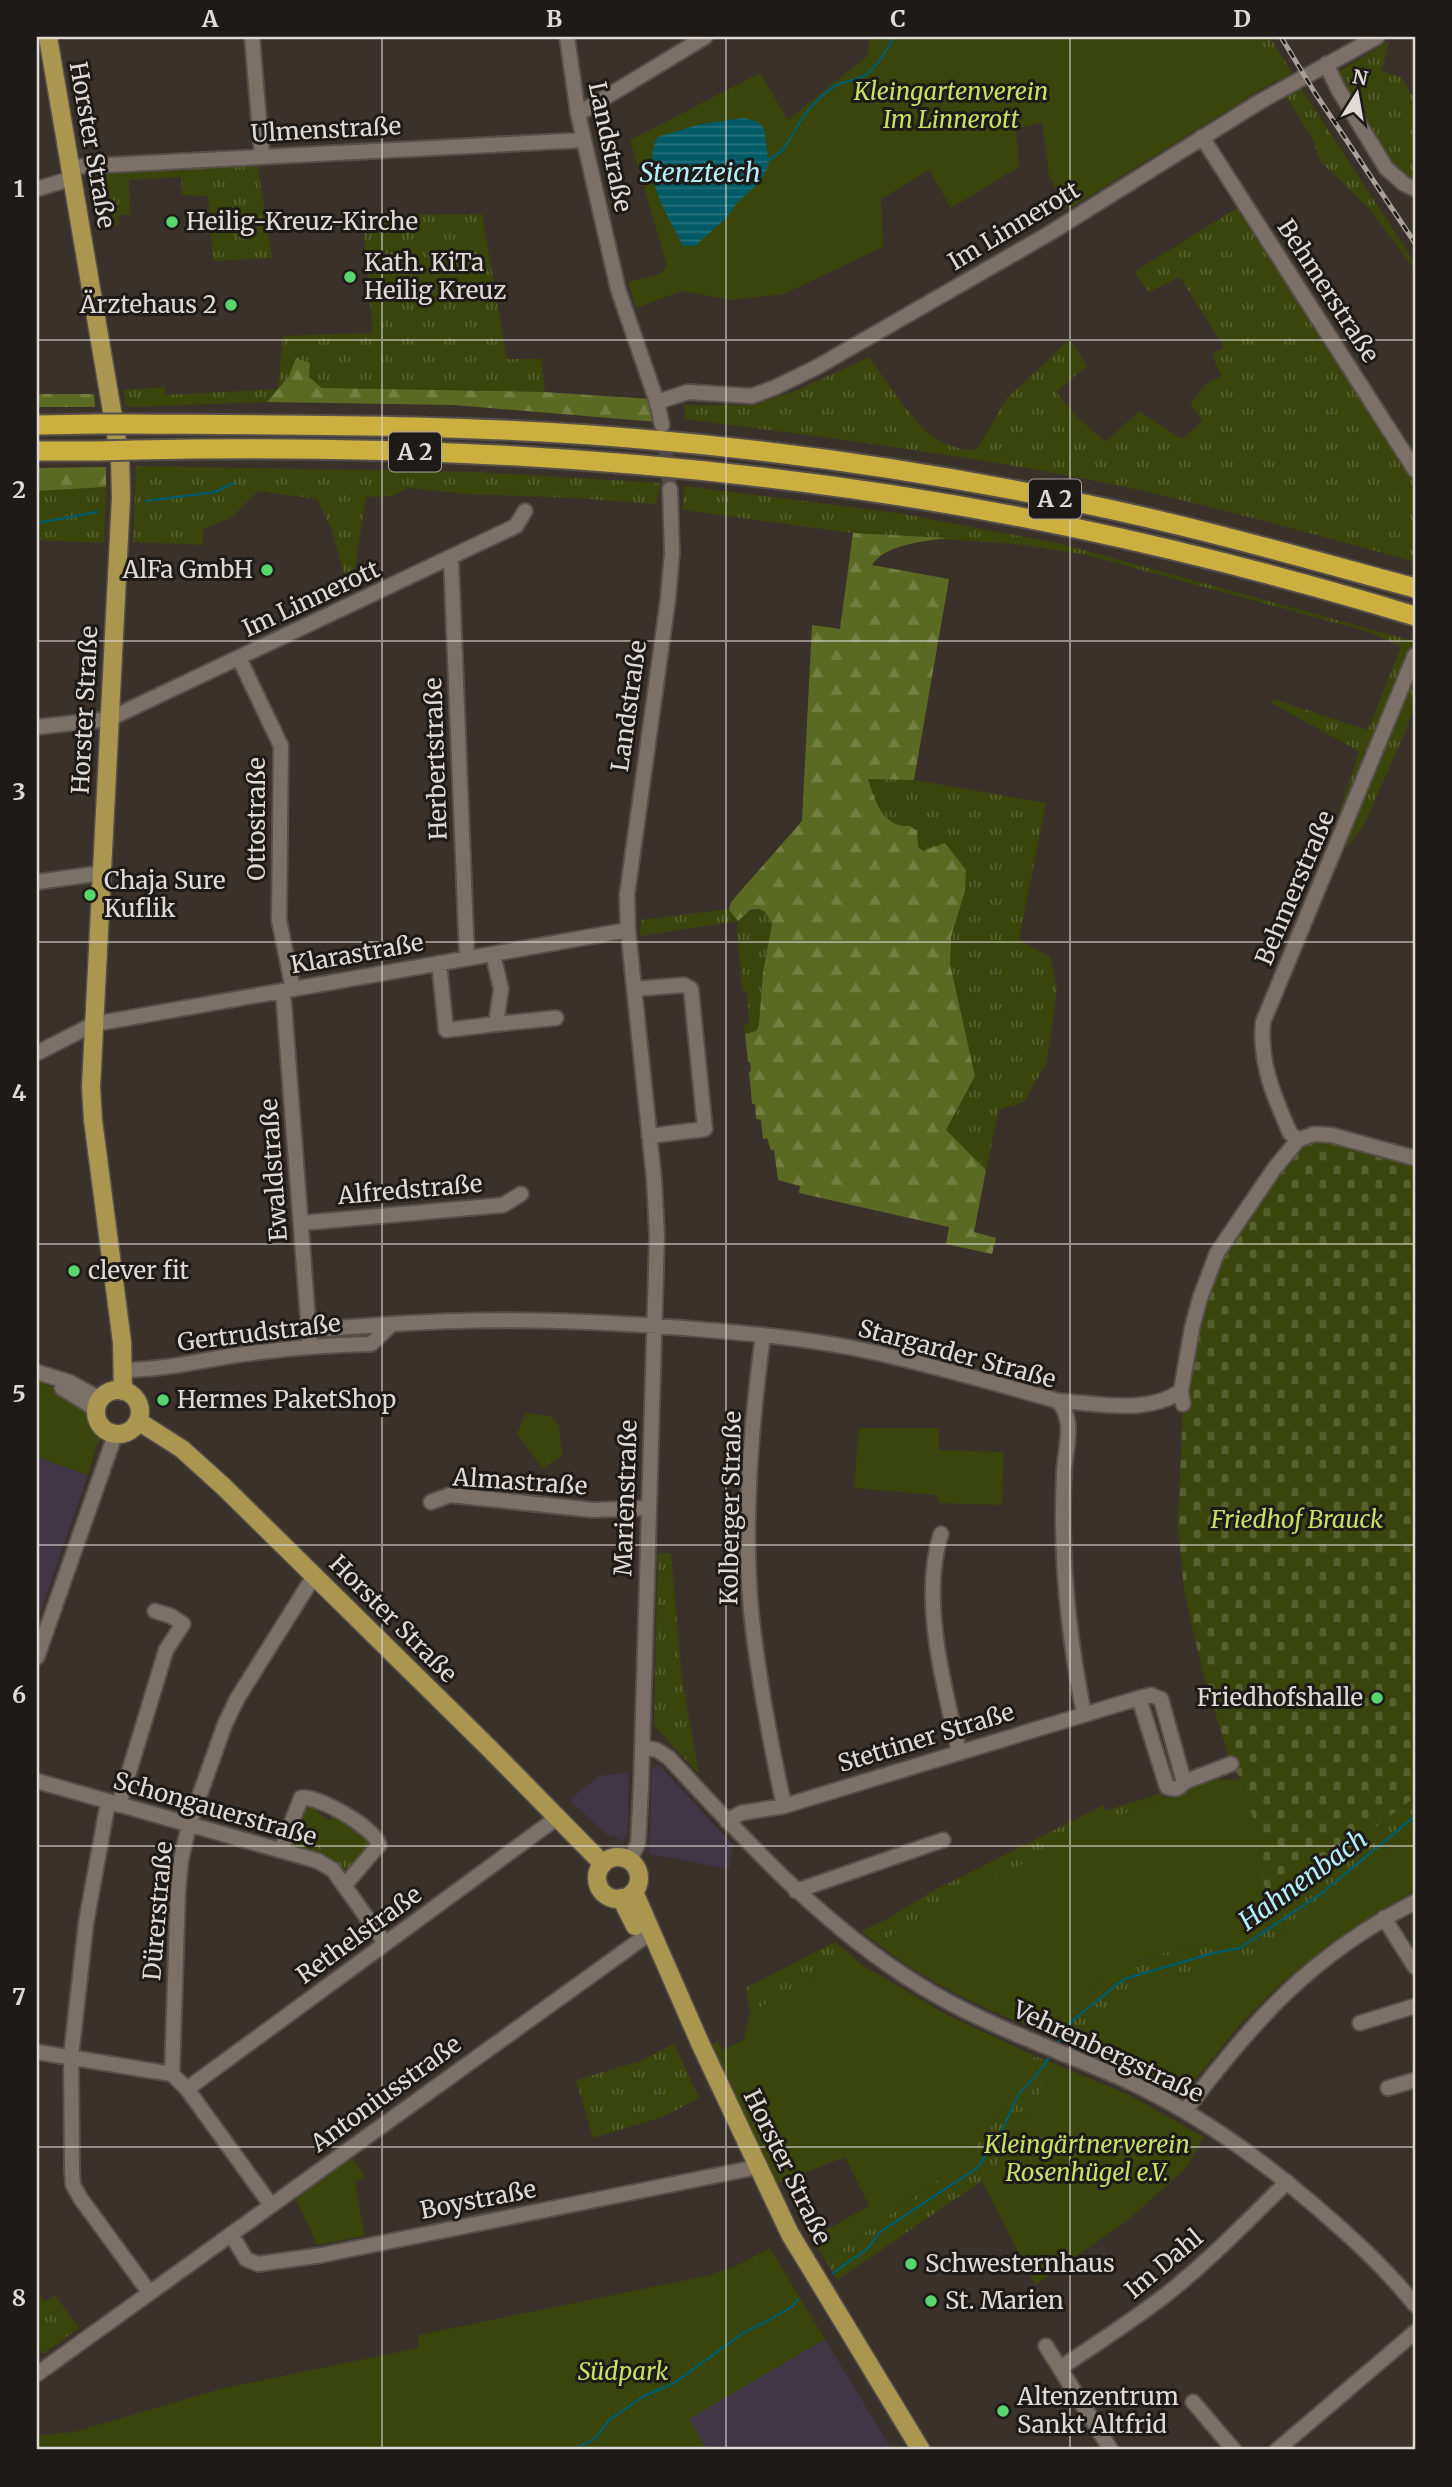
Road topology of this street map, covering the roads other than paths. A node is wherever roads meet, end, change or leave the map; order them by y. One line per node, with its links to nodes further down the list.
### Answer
1 (48, 37): 11 (main road, Horster Straße)
2 (252, 37): 10 (street)
3 (567, 37): 7 (street, Landstraße)
4 (705, 37): 7 (street)
5 (1377, 37): 6 (street, Im Linnerott)
6 (1326, 64): 8 (street, Im Linnerott); 13 (street)
7 (578, 114): 9 (street, Landstraße)
8 (1202, 137): 14 (street, Im Linnerott); 18 (street, Behmerstraße)
9 (584, 141): 10 (street, Ulmenstraße); 14 (street, Landstraße)
10 (262, 156): 11 (street, Ulmenstraße)
11 (71, 172): 12 (street, Ulmenstraße); 26 (main road, Horster Straße)
12 (37, 189)
13 (1415, 189)
14 (657, 402): 16 (street, Landstraße)
15 (37, 425): 22 (highway, A 2, bridge)
16 (662, 425)
17 (37, 451): 23 (highway, A 2, bridge)
18 (1415, 470)
19 (670, 489): 30 (street, Landstraße)
20 (525, 511): 21 (street, Im Linnerott)
21 (451, 558): 25 (street, Im Linnerott); 32 (street, Herbertstraße)
22 (1415, 588)
23 (1415, 616)
24 (1415, 654): 41 (street, Behmerstraße)
25 (239, 657): 26 (street, Im Linnerott); 35 (street, Ottostraße)
26 (109, 719): 27 (street, Im Linnerott); 28 (main road, Horster Straße)
27 (37, 727)
28 (102, 873): 29 (street); 37 (main road, Horster Straße)
29 (37, 882)
30 (628, 930): 31 (street, Klarastraße); 34 (street, Marienstraße)
31 (493, 954): 32 (street, Klarastraße); 38 (street)
32 (467, 958): 33 (street, Klarastraße)
33 (439, 963): 35 (street, Klarastraße); 38 (street)
34 (634, 989): 40 (street, Marienstraße); 40 (street)
35 (288, 990): 37 (street, Klarastraße); 44 (street, Ewaldstraße)
36 (555, 1018): 38 (street)
37 (94, 1024): 39 (street, Klarastraße); 50 (main road, Horster Straße)
38 (496, 1024)
39 (37, 1053)
40 (649, 1136): 46 (street, Marienstraße)
41 (1298, 1140): 42 (street); 53 (street)
42 (1415, 1158)
43 (521, 1194): 44 (street, Alfredstraße)
44 (301, 1223): 47 (street, Ewaldstraße)
45 (392, 1324): 46 (street, Gertrudstraße); 47 (street, Gertrudstraße); 49 (street, Gertrudstraße)
46 (655, 1326): 48 (street, Stargarder Straße); 58 (street, Marienstraße)
47 (309, 1329): 49 (street, Ewaldstraße)
48 (763, 1335): 53 (street, Stargarder Straße); 71 (street, Kolberger Straße)
49 (310, 1346): 50 (street, Gertrudstraße)
50 (123, 1370): 52 (main road, Horster Straße)
51 (37, 1373): 54 (street)
52 (123, 1391): 54 (main road); 55 (main road)
53 (1058, 1401): 64 (street, Stargarder Straße)
54 (98, 1404): 56 (main road)
55 (138, 1421): 56 (main road); 60 (main road, Horster Straße)
56 (115, 1435): 62 (street)
57 (431, 1502): 58 (street, Almastraße)
58 (647, 1508): 65 (street, Marienstraße)
59 (940, 1534): 66 (street)
60 (314, 1576): 72 (main road, Horster Straße); 74 (street, Dürerstraße)
61 (155, 1611): 70 (street)
62 (37, 1657)
63 (1139, 1698): 64 (street, Stettiner Straße); 69 (street); 69 (street)
64 (1084, 1714): 66 (street, Stettiner Straße)
65 (642, 1747): 73 (street, Vehrenbergstraße); 77 (street, Marienstraße)
66 (960, 1751): 71 (street, Stettiner Straße)
67 (1231, 1764): 69 (street)
68 (37, 1781): 70 (street, Schongauerstraße)
69 (1184, 1782)
70 (114, 1803): 74 (street, Schongauerstraße); 90 (street)
71 (784, 1806): 73 (street, Stettiner Straße)
72 (558, 1817): 78 (main road, Horster Straße); 85 (street, Rethelstraße)
73 (727, 1821): 80 (street, Vehrenbergstraße)
74 (189, 1825): 76 (street, Schongauerstraße); 91 (street, Dürerstraße)
75 (943, 1840): 80 (street)
76 (281, 1850): 79 (street, Schongauerstraße); 79 (street)
77 (630, 1861): 78 (main road); 81 (main road)
78 (603, 1864): 81 (main road)
79 (344, 1886): 85 (street, Schongauerstraße)
80 (796, 1891): 95 (street, Vehrenbergstraße)
81 (627, 1895): 84 (main road, Horster Straße)
82 (1415, 1902): 83 (street)
83 (1384, 1918): 86 (street); 95 (street)
84 (645, 1936): 96 (main road, Horster Straße); 98 (street, Antoniusstraße); 108 (main road, Horster Straße)
85 (385, 1943): 94 (street, Rethelstraße)
86 (1414, 1964)
87 (1415, 2006): 88 (street)
88 (1360, 2023)
89 (37, 2052): 90 (street)
90 (71, 2057): 91 (street); 100 (street)
91 (172, 2074): 94 (street)
92 (1415, 2080): 93 (street)
93 (1388, 2088)
94 (187, 2089): 98 (street)
95 (1185, 2110): 97 (street, Vehrenbergstraße)
96 (748, 2169): 99 (street, Boystraße); 107 (main road, Horster Straße)
97 (1287, 2182): 101 (street, Vehrenbergstraße); 104 (street, Im Dahl)
98 (271, 2205): 99 (street, Antoniusstraße)
99 (231, 2234): 100 (street, Antoniusstraße)
100 (149, 2292): 105 (street)
101 (1415, 2305)
102 (1415, 2332): 111 (street)
103 (1046, 2346): 104 (street)
104 (1060, 2368): 109 (street)
105 (37, 2374)
106 (1193, 2402): 110 (street)
107 (909, 2450)
108 (922, 2450)
109 (1111, 2450)
110 (1234, 2450)
111 (1277, 2450)

